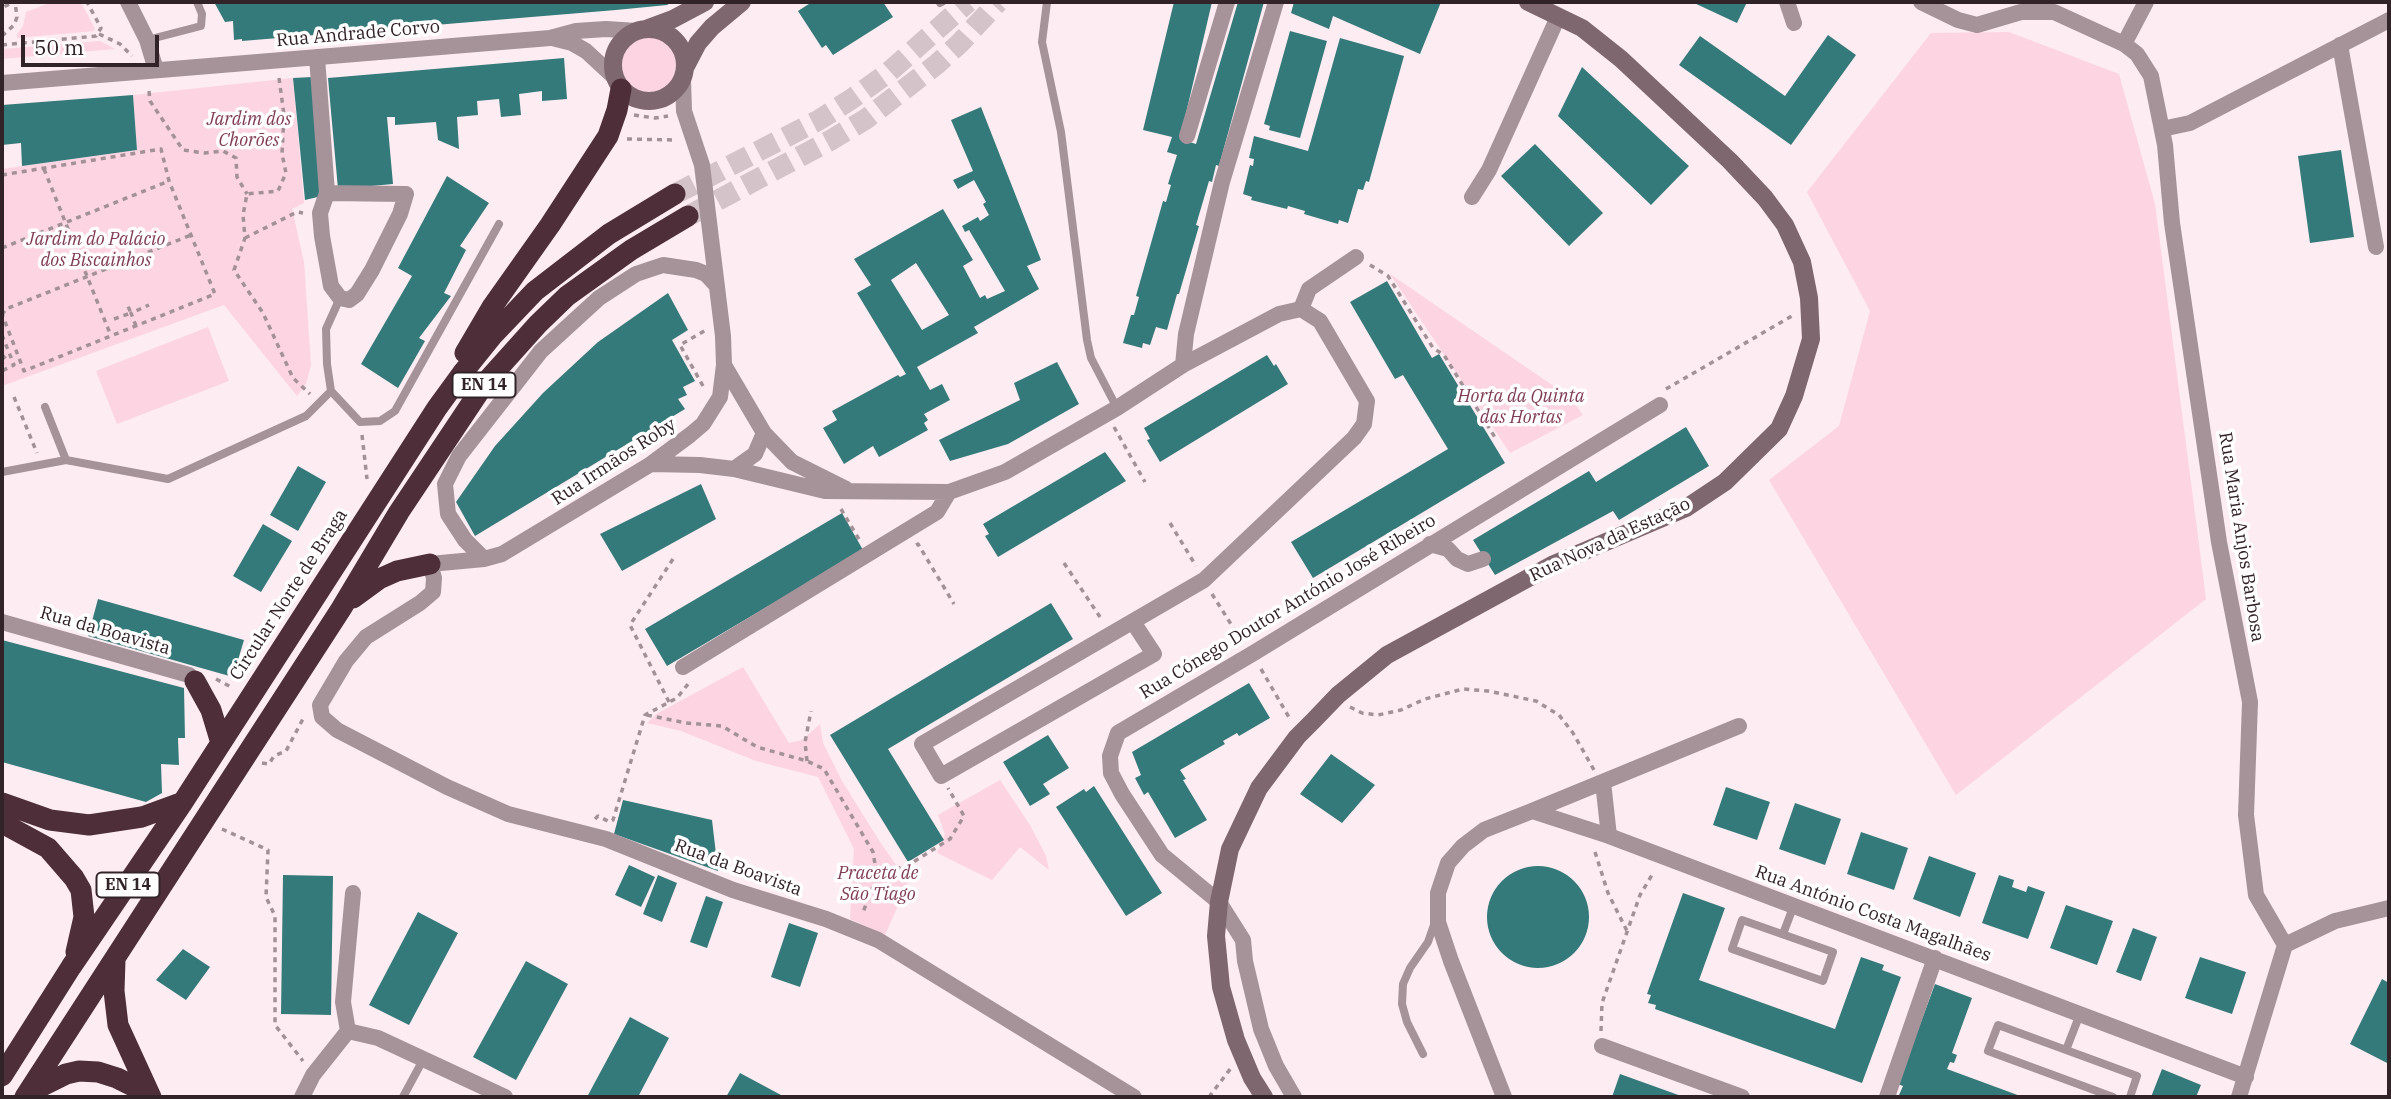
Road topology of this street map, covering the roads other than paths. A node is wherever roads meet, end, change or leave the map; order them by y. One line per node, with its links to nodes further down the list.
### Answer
1 (128, 2): 17 (street)
2 (197, 2): 17 (lane)
3 (705, 2): 15 (street)
4 (742, 2): 22 (street)
5 (1047, 2): 43 (lane)
6 (1227, 2): 26 (street)
7 (1276, 2): 38 (street)
8 (1528, 2): 12 (street, Rua Nova da Estação)
9 (1787, 2): 14 (street)
10 (1921, 2): 18 (street)
11 (2146, 2): 18 (street)
12 (1558, 17): 29 (street); 69 (street, Rua Nova da Estação)
13 (2389, 20): 19 (street)
14 (1794, 23)
15 (641, 30): 16 (street, Rua Andrade Corvo); 22 (street); 23 (street)
16 (550, 38): 20 (street, Rua Andrade Corvo); 23 (street, Rua Andrade Corvo)
17 (148, 40): 21 (street)
18 (2124, 44): 25 (street, Rua Maria Anjos Barbosa)
19 (2340, 45): 25 (street); 32 (street)
20 (317, 57): 21 (street, Rua Andrade Corvo); 27 (street)
21 (156, 70): 24 (street, Rua Andrade Corvo)
22 (684, 73): 23 (street); 34 (street, Rua Irmãos Roby)
23 (617, 82): 42 (highway)
24 (2, 83)
25 (2162, 129): 74 (street, Rua Maria Anjos Barbosa)
26 (1187, 136)
27 (327, 193): 35 (street); 35 (street)
28 (675, 194): 42 (highway, Circular Norte de Braga / EN 14)
29 (1472, 197)
30 (688, 216): 55 (highway, EN 14)
31 (499, 224): 39 (lane)
32 (2376, 247)
33 (1356, 257): 36 (street)
34 (717, 286): 37 (street, Rua Irmãos Roby); 52 (street)
35 (340, 298): 39 (lane)
36 (1301, 309): 38 (street); 57 (street)
37 (724, 365): 44 (street); 46 (street, Rua Irmãos Roby)
38 (1182, 365): 43 (street)
39 (331, 391): 45 (lane)
40 (1660, 405): 51 (street, Rua Cónego Doutor António José Ribeiro)
41 (45, 407): 45 (lane)
42 (437, 408): 61 (highway, Circular Norte de Braga / EN 14)
43 (1117, 408): 50 (street)
44 (764, 433): 47 (street); 49 (street)
45 (66, 460): 48 (lane)
46 (651, 464): 47 (street); 52 (street, Rua Irmãos Roby)
47 (734, 469): 49 (street)
48 (2, 472)
49 (851, 491): 50 (street)
50 (949, 492): 58 (street)
51 (1430, 544): 53 (street); 69 (street, Rua Cónego Doutor António José Ribeiro)
52 (484, 559): 54 (street, Rua Irmãos Roby)
53 (1482, 559)
54 (430, 565): 55 (highway); 92 (street, Rua da Boavista)
55 (341, 609): 75 (highway, EN 14)
56 (2, 622): 59 (street, Rua da Boavista)
57 (1133, 622): 57 (street)
58 (687, 673)
59 (203, 678): 61 (highway)
60 (1740, 726): 62 (street)
61 (221, 743): 63 (highway, Circular Norte de Braga / EN 14)
62 (1603, 782): 65 (street); 67 (street)
63 (183, 802): 64 (highway); 77 (highway, Circular Norte de Braga / EN 14)
64 (2, 803)
65 (1532, 811): 67 (street, Rua António Costa Magalhães); 72 (street)
66 (2, 823): 77 (highway)
67 (1609, 836): 70 (street, Rua António Costa Magalhães)
68 (353, 893): 79 (street)
69 (1219, 902): 93 (street, Rua Nova da Estação); 94 (street, Rua Cónego Doutor António José Ribeiro)
70 (1794, 905): 73 (lane); 76 (street, Rua António Costa Magalhães)
71 (2389, 908): 74 (street)
72 (1438, 912): 82 (lane); 95 (street)
73 (1783, 934): 73 (lane)
74 (2285, 945): 85 (street)
75 (115, 958): 86 (highway, EN 14); 88 (highway)
76 (1936, 958): 78 (street, Rua António Costa Magalhães); 97 (street)
77 (71, 967): 84 (highway, Circular Norte de Braga / EN 14)
78 (2081, 1013): 81 (lane); 85 (street, Rua António Costa Magalhães)
79 (348, 1031): 83 (street); 89 (street)
80 (1602, 1045): 96 (street)
81 (2066, 1050): 98 (lane); 99 (lane)
82 (1423, 1054)
83 (424, 1058): 90 (lane); 91 (street)
84 (2, 1076)
85 (2246, 1077): 100 (street)
86 (27, 1095): 87 (highway)
87 (145, 1097)
88 (151, 1097)
89 (302, 1097)
90 (403, 1097)
91 (505, 1097)
92 (1134, 1097)
93 (1264, 1097)
94 (1294, 1097)
95 (1504, 1097)
96 (1742, 1097)
97 (1887, 1097)
98 (2113, 1097)
99 (2130, 1097)
100 (2239, 1097)

